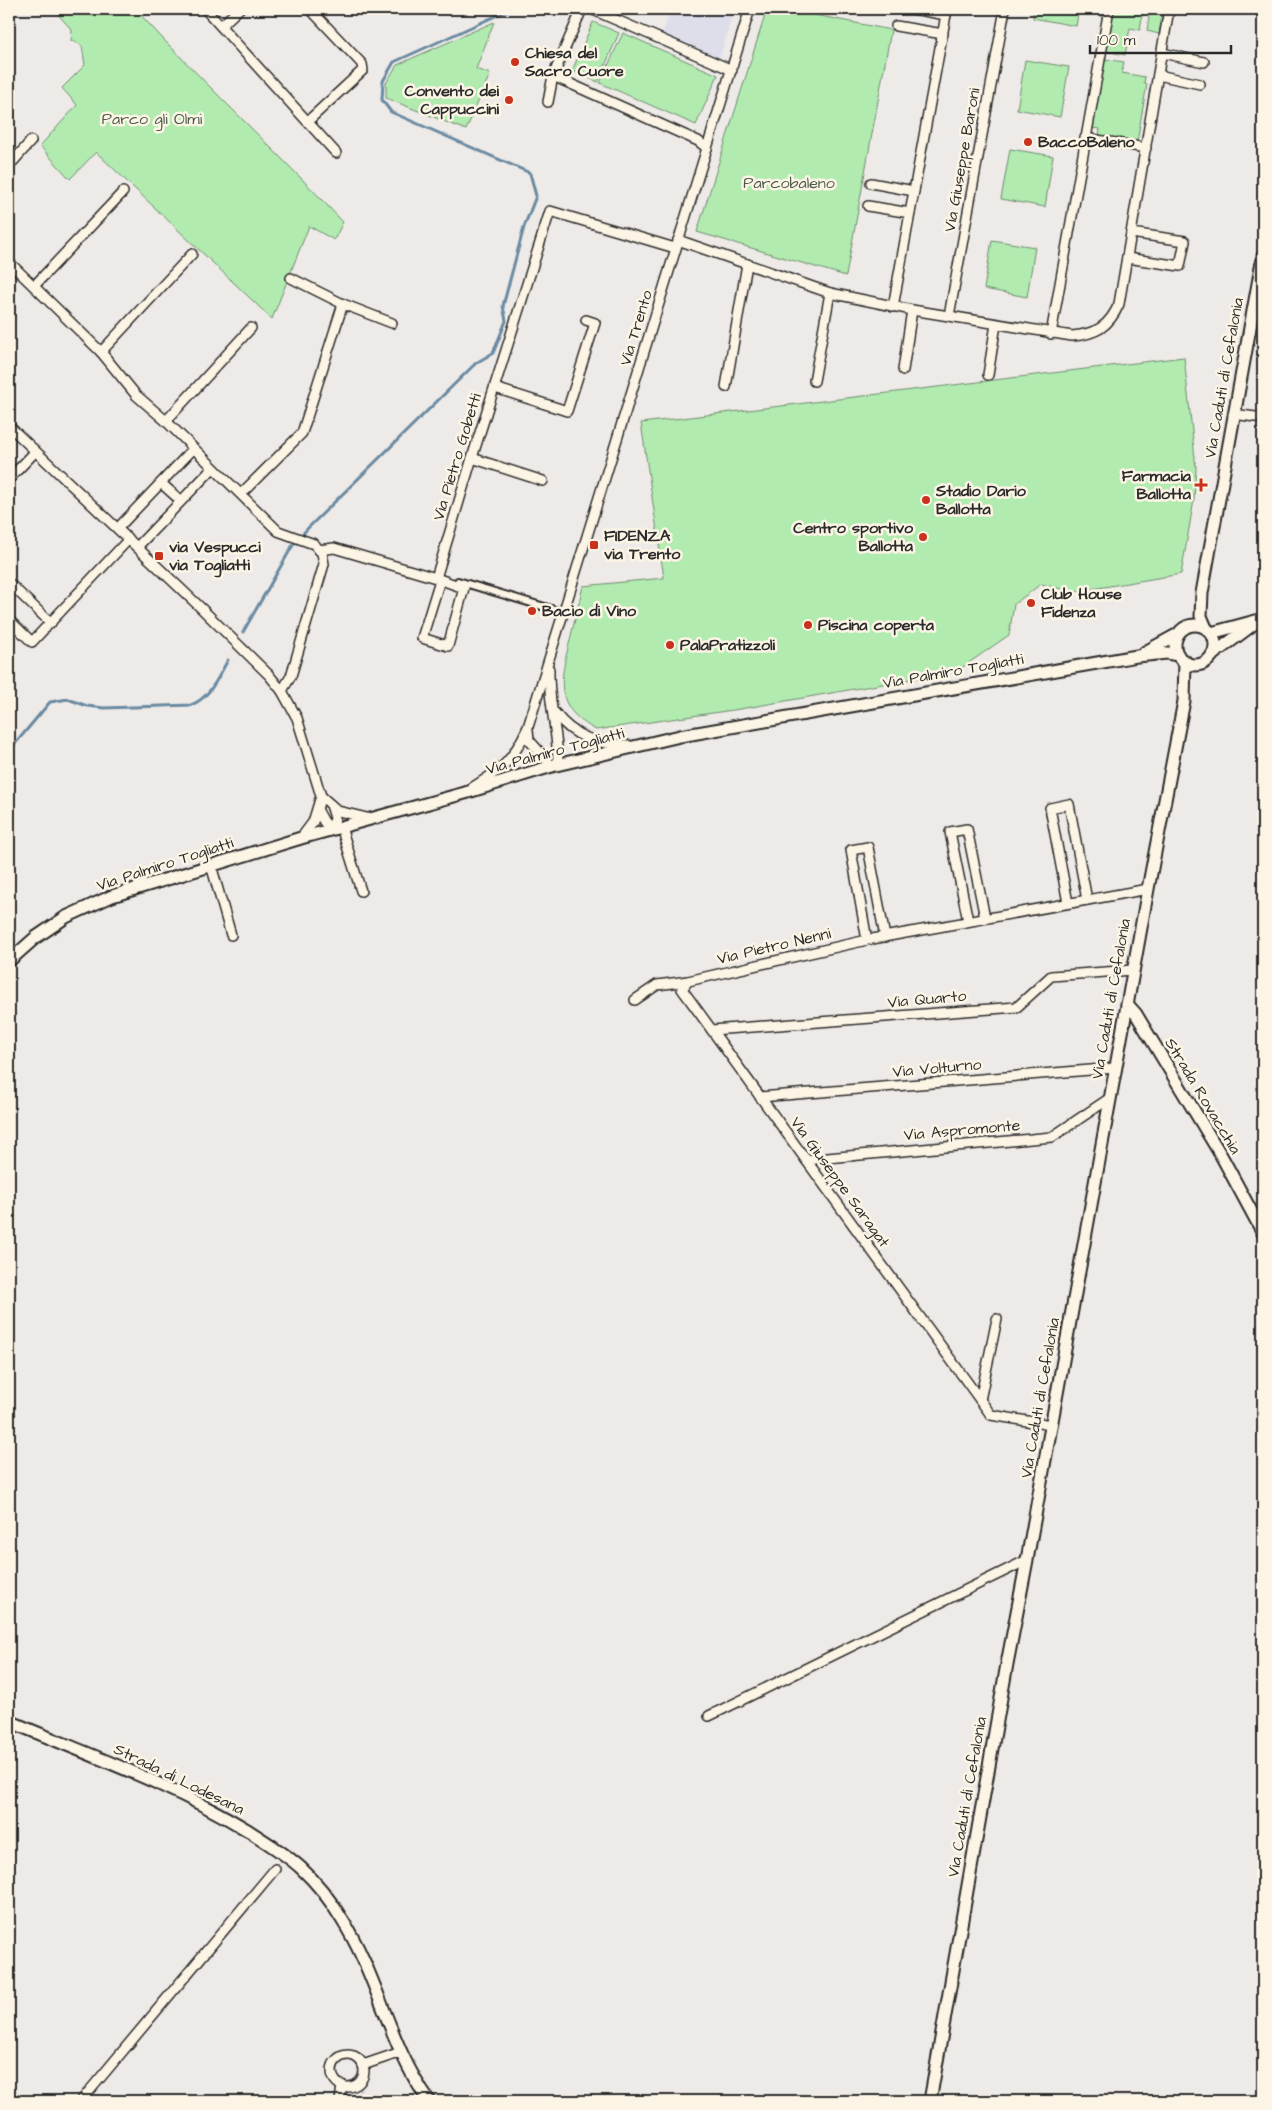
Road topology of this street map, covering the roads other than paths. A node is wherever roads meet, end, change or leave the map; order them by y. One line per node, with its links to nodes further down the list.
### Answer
1 (205, 9): 12 (street)
2 (239, 9): 12 (street)
3 (310, 9): 22 (street)
4 (582, 9): 19 (street)
5 (591, 9): 17 (street)
6 (750, 9): 17 (street, Via Trento)
7 (913, 9): 11 (street)
8 (1004, 9): 47 (street, Via Giuseppe Baroni)
9 (1109, 9): 23 (street)
10 (1169, 9): 15 (street)
11 (947, 12): 14 (street)
12 (222, 25): 22 (street)
13 (896, 26): 14 (street)
14 (943, 34): 30 (street)
15 (1162, 53): 16 (street); 18 (street)
16 (1204, 62)
17 (732, 70): 25 (street, Via Trento)
18 (1158, 75): 20 (street); 26 (street)
19 (553, 76): 21 (street); 25 (street)
20 (1200, 84)
21 (548, 102)
22 (308, 121): 27 (street)
23 (1086, 138): 26 (street); 52 (street)
24 (31, 141): 28 (street)
25 (707, 148): 35 (street, Via Trento)
26 (1146, 148): 34 (street)
27 (336, 153)
28 (9, 166)
29 (872, 183): 30 (street)
30 (914, 191): 33 (street)
31 (123, 192): 42 (street)
32 (868, 206): 33 (street)
33 (910, 213): 45 (street)
34 (1131, 233): 38 (street); 38 (street)
35 (677, 244): 40 (street, Via Pietro Gobetti); 58 (street, Via Pietro Gobetti); 87 (street, Via Trento)
36 (192, 254): 53 (street)
37 (1263, 256): 59 (street, Via Caduti di Cefalonia)
38 (1127, 258): 52 (street, Via Pietro Gobetti)
39 (9, 262): 42 (street)
40 (747, 264): 43 (street, Via Pietro Gobetti); 57 (street)
41 (291, 278): 44 (street)
42 (34, 286): 53 (street)
43 (830, 293): 45 (street, Via Pietro Gobetti); 56 (street)
44 (343, 304): 49 (street); 70 (street)
45 (893, 307): 46 (street, Via Pietro Gobetti)
46 (912, 310): 47 (street, Via Pietro Gobetti); 54 (street)
47 (949, 316): 50 (street, Via Pietro Gobetti)
48 (586, 320): 58 (street)
49 (392, 323)
50 (996, 324): 52 (street, Via Pietro Gobetti); 55 (street)
51 (251, 328): 61 (street)
52 (1051, 334)
53 (101, 352): 61 (street)
54 (903, 370)
55 (988, 374)
56 (814, 381)
57 (726, 387)
58 (495, 388): 65 (street, Via Pietro Gobetti)
59 (1234, 414): 60 (street); 78 (street, Via Caduti di Cefalonia)
60 (1263, 418)
61 (166, 421): 63 (street)
62 (9, 426): 64 (street)
63 (193, 448): 66 (street); 69 (street)
64 (35, 452): 67 (street); 72 (street)
65 (472, 458): 68 (street); 76 (street, Via Pietro Gobetti)
66 (213, 468): 70 (street); 71 (street)
67 (9, 479)
68 (544, 481)
69 (161, 483): 71 (street); 72 (street)
70 (241, 494): 75 (street)
71 (181, 501): 74 (street)
72 (118, 528): 73 (street)
73 (129, 539): 74 (street); 82 (street)
74 (137, 547): 90 (street)
75 (319, 550): 76 (street); 90 (street)
76 (438, 578): 76 (street, Via Pietro Gobetti); 79 (street)
77 (9, 583): 82 (street)
78 (1202, 593): 83 (street, Via Caduti di Cefalonia); 84 (street, Via Caduti di Cefalonia)
79 (558, 611)
80 (9, 620): 82 (street)
81 (1259, 621): 83 (street, Via Palmiro Togliatti); 86 (street, Via Palmiro Togliatti)
82 (50, 623)
83 (1208, 630): 84 (street, Via Palmiro Togliatti); 86 (street)
84 (1182, 631): 85 (street, Via Palmiro Togliatti); 88 (street)
85 (1137, 656): 88 (street, Via Palmiro Togliatti); 94 (street, Via Palmiro Togliatti)
86 (1212, 656): 89 (street, Via Palmiro Togliatti)
87 (550, 657): 92 (street, Via Trento); 93 (street, Via Trento)
88 (1181, 658): 89 (street, Via Palmiro Togliatti); 91 (street, Via Caduti di Cefalonia)
89 (1200, 664): 91 (street, Via Caduti di Cefalonia)
90 (282, 691): 97 (street)
91 (1184, 701): 104 (street, Via Caduti di Cefalonia)
92 (552, 710): 94 (street); 95 (street, Via Trento)
93 (528, 727): 95 (street); 96 (street, Via Trento)
94 (639, 746): 95 (street, Via Palmiro Togliatti)
95 (555, 765): 96 (street, Via Palmiro Togliatti)
96 (465, 793): 100 (street, Via Palmiro Togliatti)
97 (322, 796): 98 (street); 99 (street)
98 (331, 805): 100 (street); 101 (street)
99 (318, 811): 101 (street); 102 (street)
100 (369, 819): 101 (street, Via Palmiro Togliatti)
101 (336, 828): 102 (street, Via Palmiro Togliatti); 105 (street)
102 (301, 838): 103 (street, Via Palmiro Togliatti)
103 (211, 865): 110 (street); 113 (street, Via Palmiro Togliatti)
104 (1148, 889): 106 (street, Via Pietro Nenni); 114 (street, Via Caduti di Cefalonia)
105 (361, 891)
106 (1087, 900): 107 (street, Via Pietro Nenni); 107 (street)
107 (1068, 903): 108 (street, Via Pietro Nenni)
108 (985, 918): 109 (street, Via Pietro Nenni); 109 (street)
109 (968, 921): 111 (street, Via Pietro Nenni)
110 (231, 936)
111 (885, 936): 112 (street, Via Pietro Nenni); 112 (street)
112 (867, 940): 115 (street, Via Pietro Nenni)
113 (9, 961)
114 (1133, 970): 117 (street, Via Caduti di Cefalonia); 118 (street, Via Quarto)
115 (688, 981): 116 (street, Via Pietro Nenni); 118 (street, Via Giuseppe Saragat)
116 (635, 1000)
117 (1127, 1004): 119 (street, Via Caduti di Cefalonia); 123 (street, Strada Rovacchia)
118 (712, 1030): 120 (street, Via Giuseppe Saragat)
119 (1115, 1068): 120 (street, Via Volturno); 121 (street, Via Caduti di Cefalonia)
120 (760, 1097): 122 (street, Via Giuseppe Saragat)
121 (1110, 1098): 122 (street, Via Aspromonte); 126 (street, Via Caduti di Cefalonia)
122 (806, 1160): 125 (street, Via Giuseppe Saragat)
123 (1263, 1234)
124 (996, 1319): 125 (street)
125 (980, 1400): 126 (street, Via Giuseppe Saragat)
126 (1051, 1425): 127 (street, Via Caduti di Cefalonia)
127 (1027, 1560): 128 (street); 137 (street, Via Caduti di Cefalonia)
128 (709, 1716)
129 (9, 1721): 131 (street, Strada di Lodesana)
130 (275, 1869): 134 (street)
131 (401, 2052): 132 (street); 136 (street, Strada di Lodesana)
132 (363, 2065): 133 (street); 133 (street)
133 (342, 2085): 135 (street)
134 (81, 2101)
135 (340, 2101)
136 (430, 2101)
137 (930, 2101)

